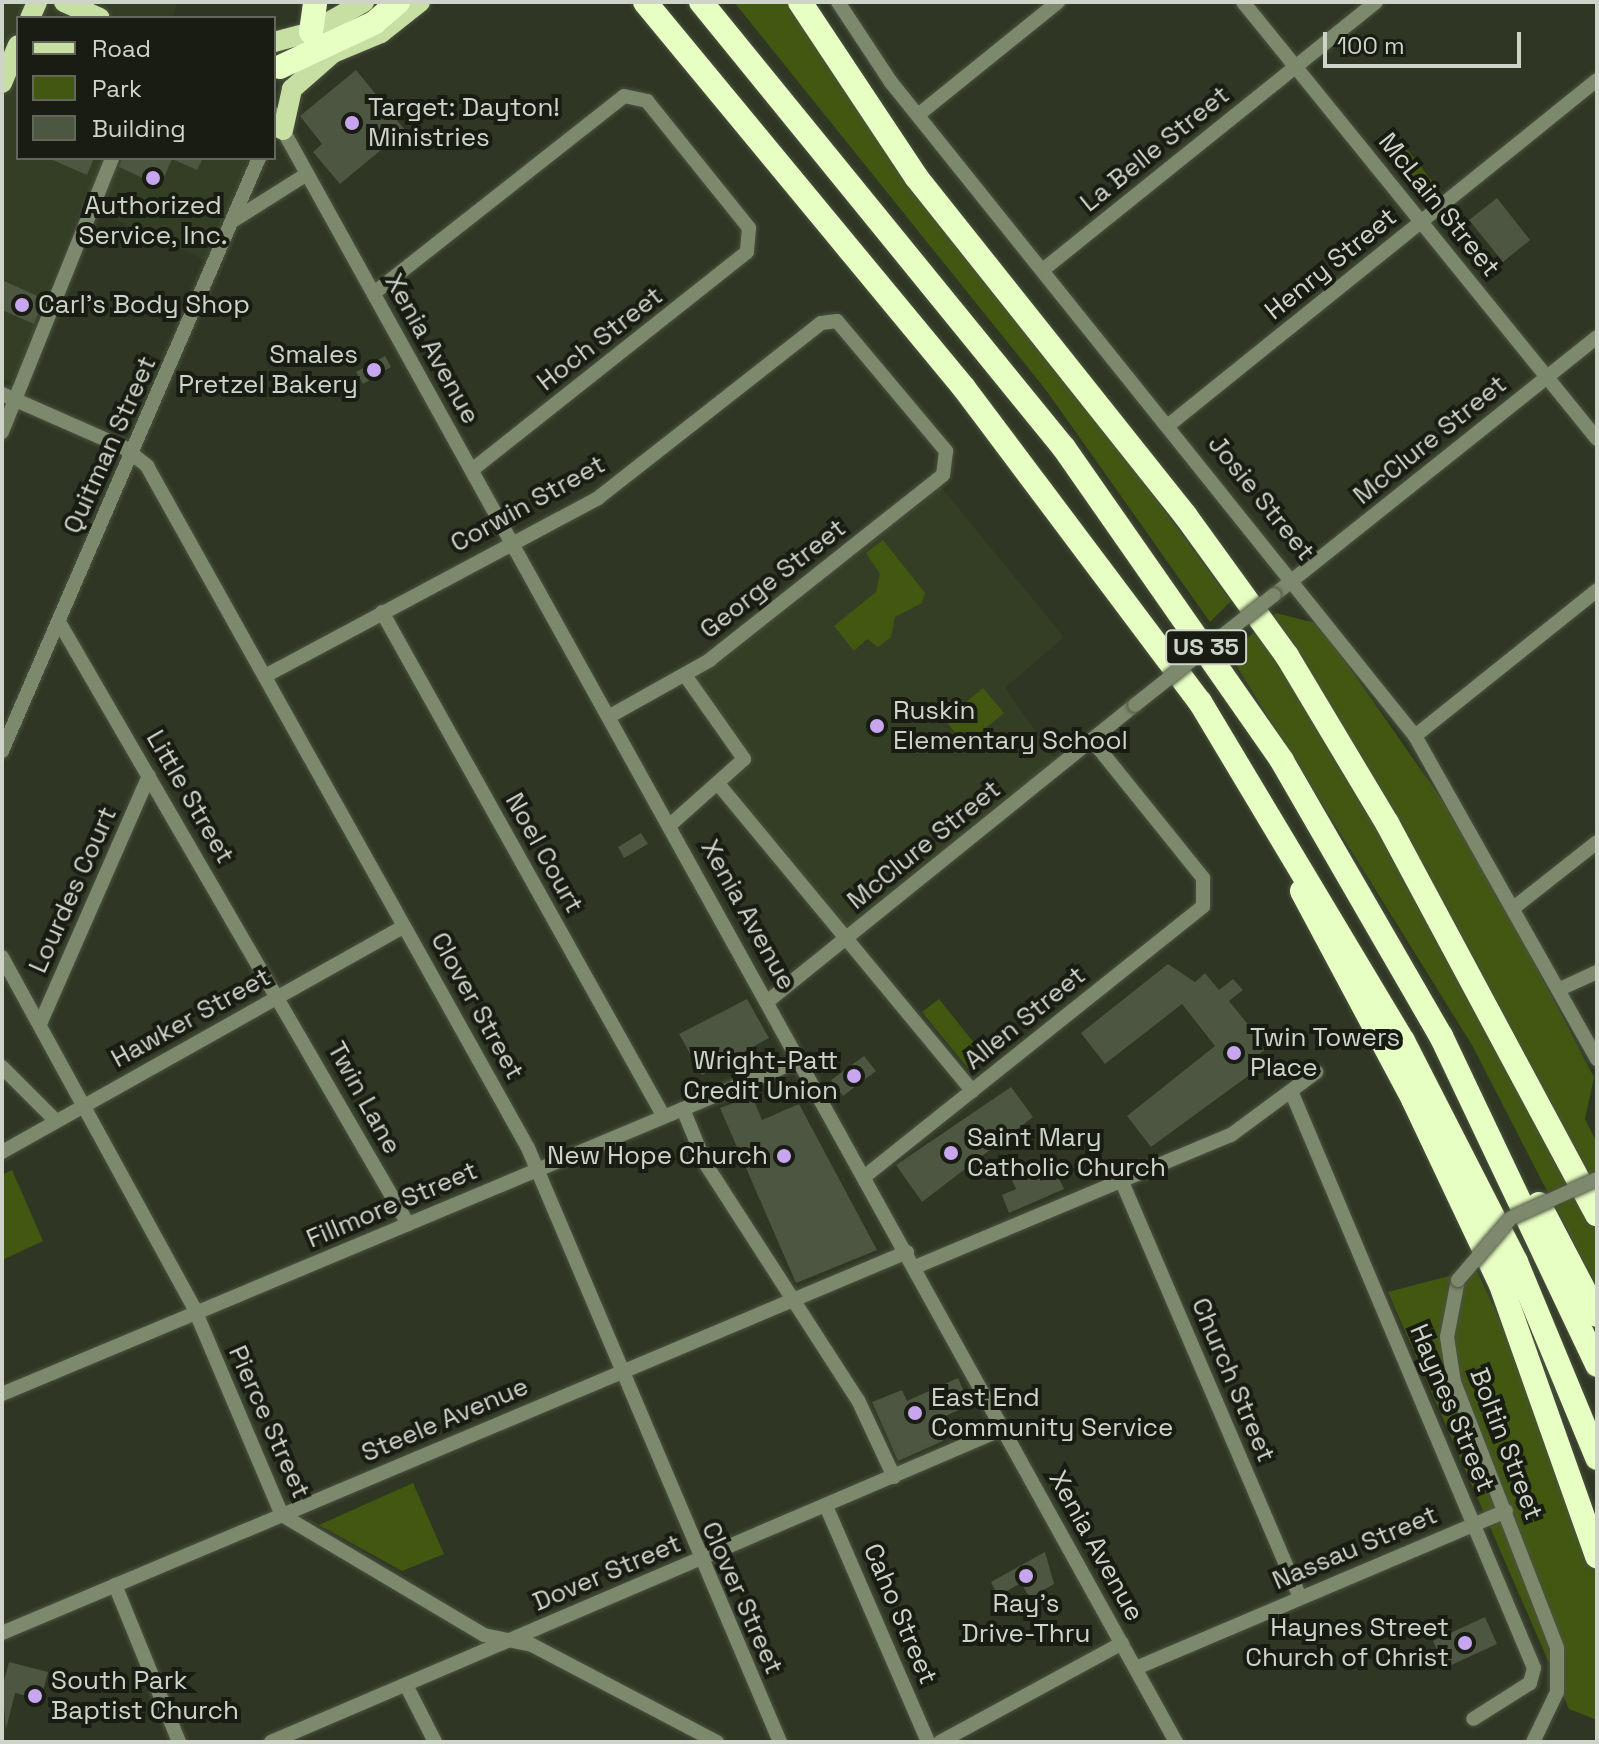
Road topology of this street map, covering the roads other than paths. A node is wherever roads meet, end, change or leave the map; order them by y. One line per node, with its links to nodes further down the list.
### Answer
1 (64, 2): 14 (main road)
2 (315, 2): 15 (highway)
3 (364, 2): 15 (main road)
4 (398, 2): 20 (highway)
5 (420, 2): 18 (main road)
6 (629, 2): 23 (highway)
7 (645, 2): 23 (highway, US 35)
8 (701, 2): 67 (highway, US 35)
9 (800, 2): 83 (highway)
10 (838, 2): 24 (street, Josie Street)
11 (1058, 2): 24 (street)
12 (1243, 2): 19 (street, McLain Street)
13 (1376, 2): 19 (street, La Belle Street)
14 (96, 16)
15 (311, 32): 16 (main road)
16 (276, 41)
17 (16, 50): 22 (main road)
18 (332, 54): 20 (main road); 25 (main road)
19 (1296, 67): 30 (street, McLain Street); 31 (street, La Belle Street)
20 (277, 68)
21 (1597, 80): 30 (street, Henry Street)
22 (2, 83)
23 (725, 97): 49 (highway, US 35)
24 (918, 115): 31 (street, Josie Street)
25 (277, 127): 28 (street, Xenia Avenue)
26 (111, 160): 36 (street)
27 (258, 160): 29 (street, Quitman Street)
28 (307, 174): 29 (street); 32 (street, Xenia Avenue)
29 (234, 220): 40 (street, Quitman Street)
30 (1422, 221): 35 (street, McLain Street); 37 (street, Henry Street)
31 (1044, 269): 37 (street, Josie Street)
32 (374, 293): 41 (street, Xenia Avenue); 41 (street, Hoch Street)
33 (834, 320): 42 (street, Corwin Street); 47 (street, George Street)
34 (1597, 337): 35 (street, McClure Street)
35 (1547, 377): 39 (street, McLain Street); 43 (street, McClure Street)
36 (9, 397): 38 (street); 40 (street, Clover Street)
37 (1170, 424): 43 (street, Josie Street)
38 (2, 432)
39 (1597, 439)
40 (132, 453): 46 (street, Quitman Street); 48 (street, Clover Street)
41 (472, 470): 42 (street, Xenia Avenue)
42 (511, 540): 45 (street, Corwin Street); 50 (street, Xenia Avenue)
43 (1295, 578): 51 (street, Josie Street); 52 (street, McClure Street, bridge)
44 (1597, 590): 51 (street)
45 (382, 612): 48 (street, Corwin Street); 76 (street, Noel Court)
46 (59, 622): 53 (street, Quitman Street); 54 (street, Little Street)
47 (685, 675): 50 (street, George Street); 55 (street)
48 (265, 676): 59 (street, Clover Street)
49 (1200, 702): 94 (highway, US 35); 100 (highway)
50 (610, 716): 56 (street, Xenia Avenue)
51 (1415, 736): 58 (street, Josie Street)
52 (1092, 740): 60 (street, McClure Street); 72 (street, Allen Street)
53 (2, 751)
54 (149, 776): 64 (street, Little Street); 66 (street, Lourdes Court)
55 (720, 786): 56 (street); 60 (street)
56 (670, 825): 65 (street, Xenia Avenue)
57 (1597, 842): 58 (street)
58 (1516, 906): 63 (street, Josie Street)
59 (404, 926): 64 (street, Hawker Street); 79 (street, Clover Street)
60 (846, 938): 65 (street, McClure Street); 72 (street)
61 (2, 957): 66 (street, Pierce Street)
62 (1597, 972): 63 (street)
63 (1560, 989): 68 (street, Josie Street)
64 (279, 996): 74 (street, Hawker Street); 84 (street, Twin Lane)
65 (768, 1001): 69 (street, Xenia Avenue)
66 (40, 1024): 74 (street, Pierce Street)
67 (1441, 1036): 89 (highway); 90 (highway, US 35)
68 (1597, 1059)
69 (800, 1060): 75 (street, Fillmore Street); 80 (street, Xenia Avenue)
70 (2, 1067): 77 (street)
71 (1316, 1072): 73 (street)
72 (972, 1091): 80 (street, Allen Street)
73 (1291, 1091): 82 (street); 99 (street, Haynes Street)
74 (83, 1106): 77 (street, Hawker Street); 88 (street, Pierce Street)
75 (683, 1109): 76 (street, Fillmore Street); 87 (street)
76 (664, 1117): 79 (street, Fillmore Street)
77 (56, 1121): 78 (street, Hawker Street)
78 (2, 1152)
79 (537, 1170): 84 (street, Fillmore Street); 91 (street, Clover Street)
80 (864, 1177): 85 (street, Xenia Avenue)
81 (1597, 1179): 97 (street, Boltin Street, bridge)
82 (1122, 1182): 86 (street); 103 (street, Church Street)
83 (1597, 1214)
84 (408, 1224): 88 (street, Fillmore Street)
85 (907, 1252): 86 (street, Xenia Avenue); 87 (street, Steele Avenue)
86 (915, 1267): 93 (street, Xenia Avenue)
87 (795, 1299): 91 (street, Steele Avenue); 95 (street)
88 (195, 1313): 92 (street, Fillmore Street); 98 (street, Pierce Street)
89 (1597, 1315)
90 (1597, 1365)
91 (618, 1373): 98 (street, Steele Avenue); 101 (street, Clover Street)
92 (2, 1394)
93 (1005, 1428): 95 (street, Dover Street); 106 (street, Xenia Avenue)
94 (1597, 1458)
95 (894, 1477): 96 (street, Dover Street)
96 (826, 1506): 101 (street, Dover Street); 115 (street, Caho Street)
97 (1506, 1511): 99 (street, Nassau Street); 118 (street, Boltin Street)
98 (282, 1515): 102 (street, Steele Avenue); 105 (street, Pierce Street)
99 (1475, 1524): 103 (street, Nassau Street); 109 (street, Haynes Street)
100 (1597, 1556)
101 (700, 1560): 105 (street, Dover Street); 114 (street, Clover Street)
102 (115, 1585): 104 (street, Steele Avenue); 110 (street)
103 (1300, 1597): 107 (street, Nassau Street)
104 (2, 1633)
105 (507, 1641): 108 (street, Dover Street); 113 (street, Pierce Street)
106 (1122, 1643): 107 (street, Xenia Avenue); 116 (street)
107 (1136, 1668): 117 (street, Xenia Avenue)
108 (406, 1685): 111 (street, Dover Street); 112 (street)
109 (1473, 1719)
110 (179, 1742)
111 (271, 1742)
112 (435, 1742)
113 (717, 1742)
114 (780, 1742)
115 (928, 1742)
116 (940, 1742)
117 (1176, 1742)
118 (1533, 1742)

